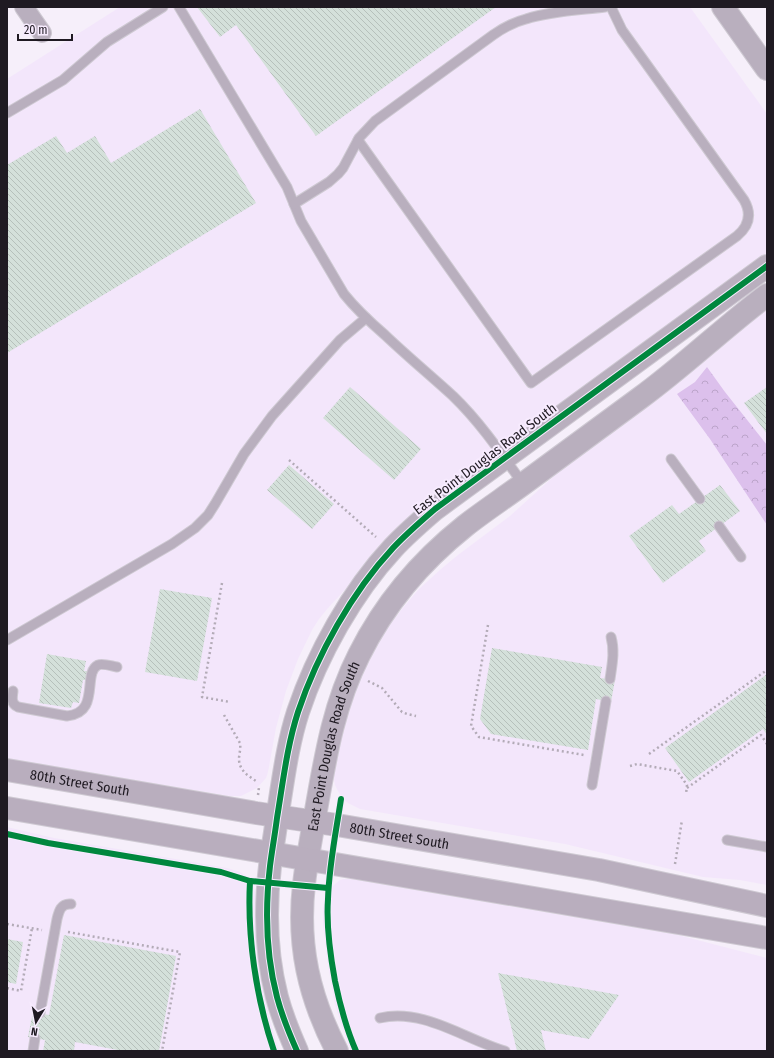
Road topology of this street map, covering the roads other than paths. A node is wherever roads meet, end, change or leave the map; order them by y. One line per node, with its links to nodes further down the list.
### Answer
1 (24, 7): 7 (street)
2 (163, 7): 9 (lane)
3 (179, 7): 11 (lane)
4 (605, 7): 10 (lane)
5 (611, 7): 10 (lane)
6 (723, 7): 8 (street)
7 (42, 34)
8 (767, 69)
9 (7, 113)
10 (358, 140): 11 (lane)
11 (294, 204): 14 (lane)
12 (767, 266): 15 (street, East Point Douglas Road South)
13 (767, 295): 17 (street, East Point Douglas Road South)
14 (366, 318): 15 (lane); 22 (lane)
15 (505, 459): 17 (lane); 30 (street, East Point Douglas Road South)
16 (671, 459): 18 (lane)
17 (523, 484): 31 (street, East Point Douglas Road South)
18 (700, 499)
19 (719, 526): 20 (lane)
20 (741, 557)
21 (611, 637): 24 (lane)
22 (7, 640)
23 (116, 667): 25 (lane)
24 (610, 679)
25 (13, 691)
26 (606, 701): 28 (lane)
27 (7, 770): 30 (main road, 80th Street South)
28 (592, 785)
29 (7, 808): 34 (main road)
30 (278, 816): 31 (main road, 80th Street South); 34 (street, East Point Douglas Road South)
31 (314, 822): 35 (street, East Point Douglas Road South); 37 (main road, 80th Street South)
32 (727, 840): 33 (lane)
33 (767, 847)
34 (272, 853): 35 (main road); 43 (street, East Point Douglas Road South)
35 (308, 859): 38 (main road); 44 (street, East Point Douglas Road South)
36 (71, 904): 39 (lane)
37 (767, 906)
38 (767, 938)
39 (40, 1013)
40 (380, 1018): 45 (lane)
41 (35, 1038): 42 (lane)
42 (33, 1051)
43 (297, 1051)
44 (338, 1051)
45 (505, 1051)

